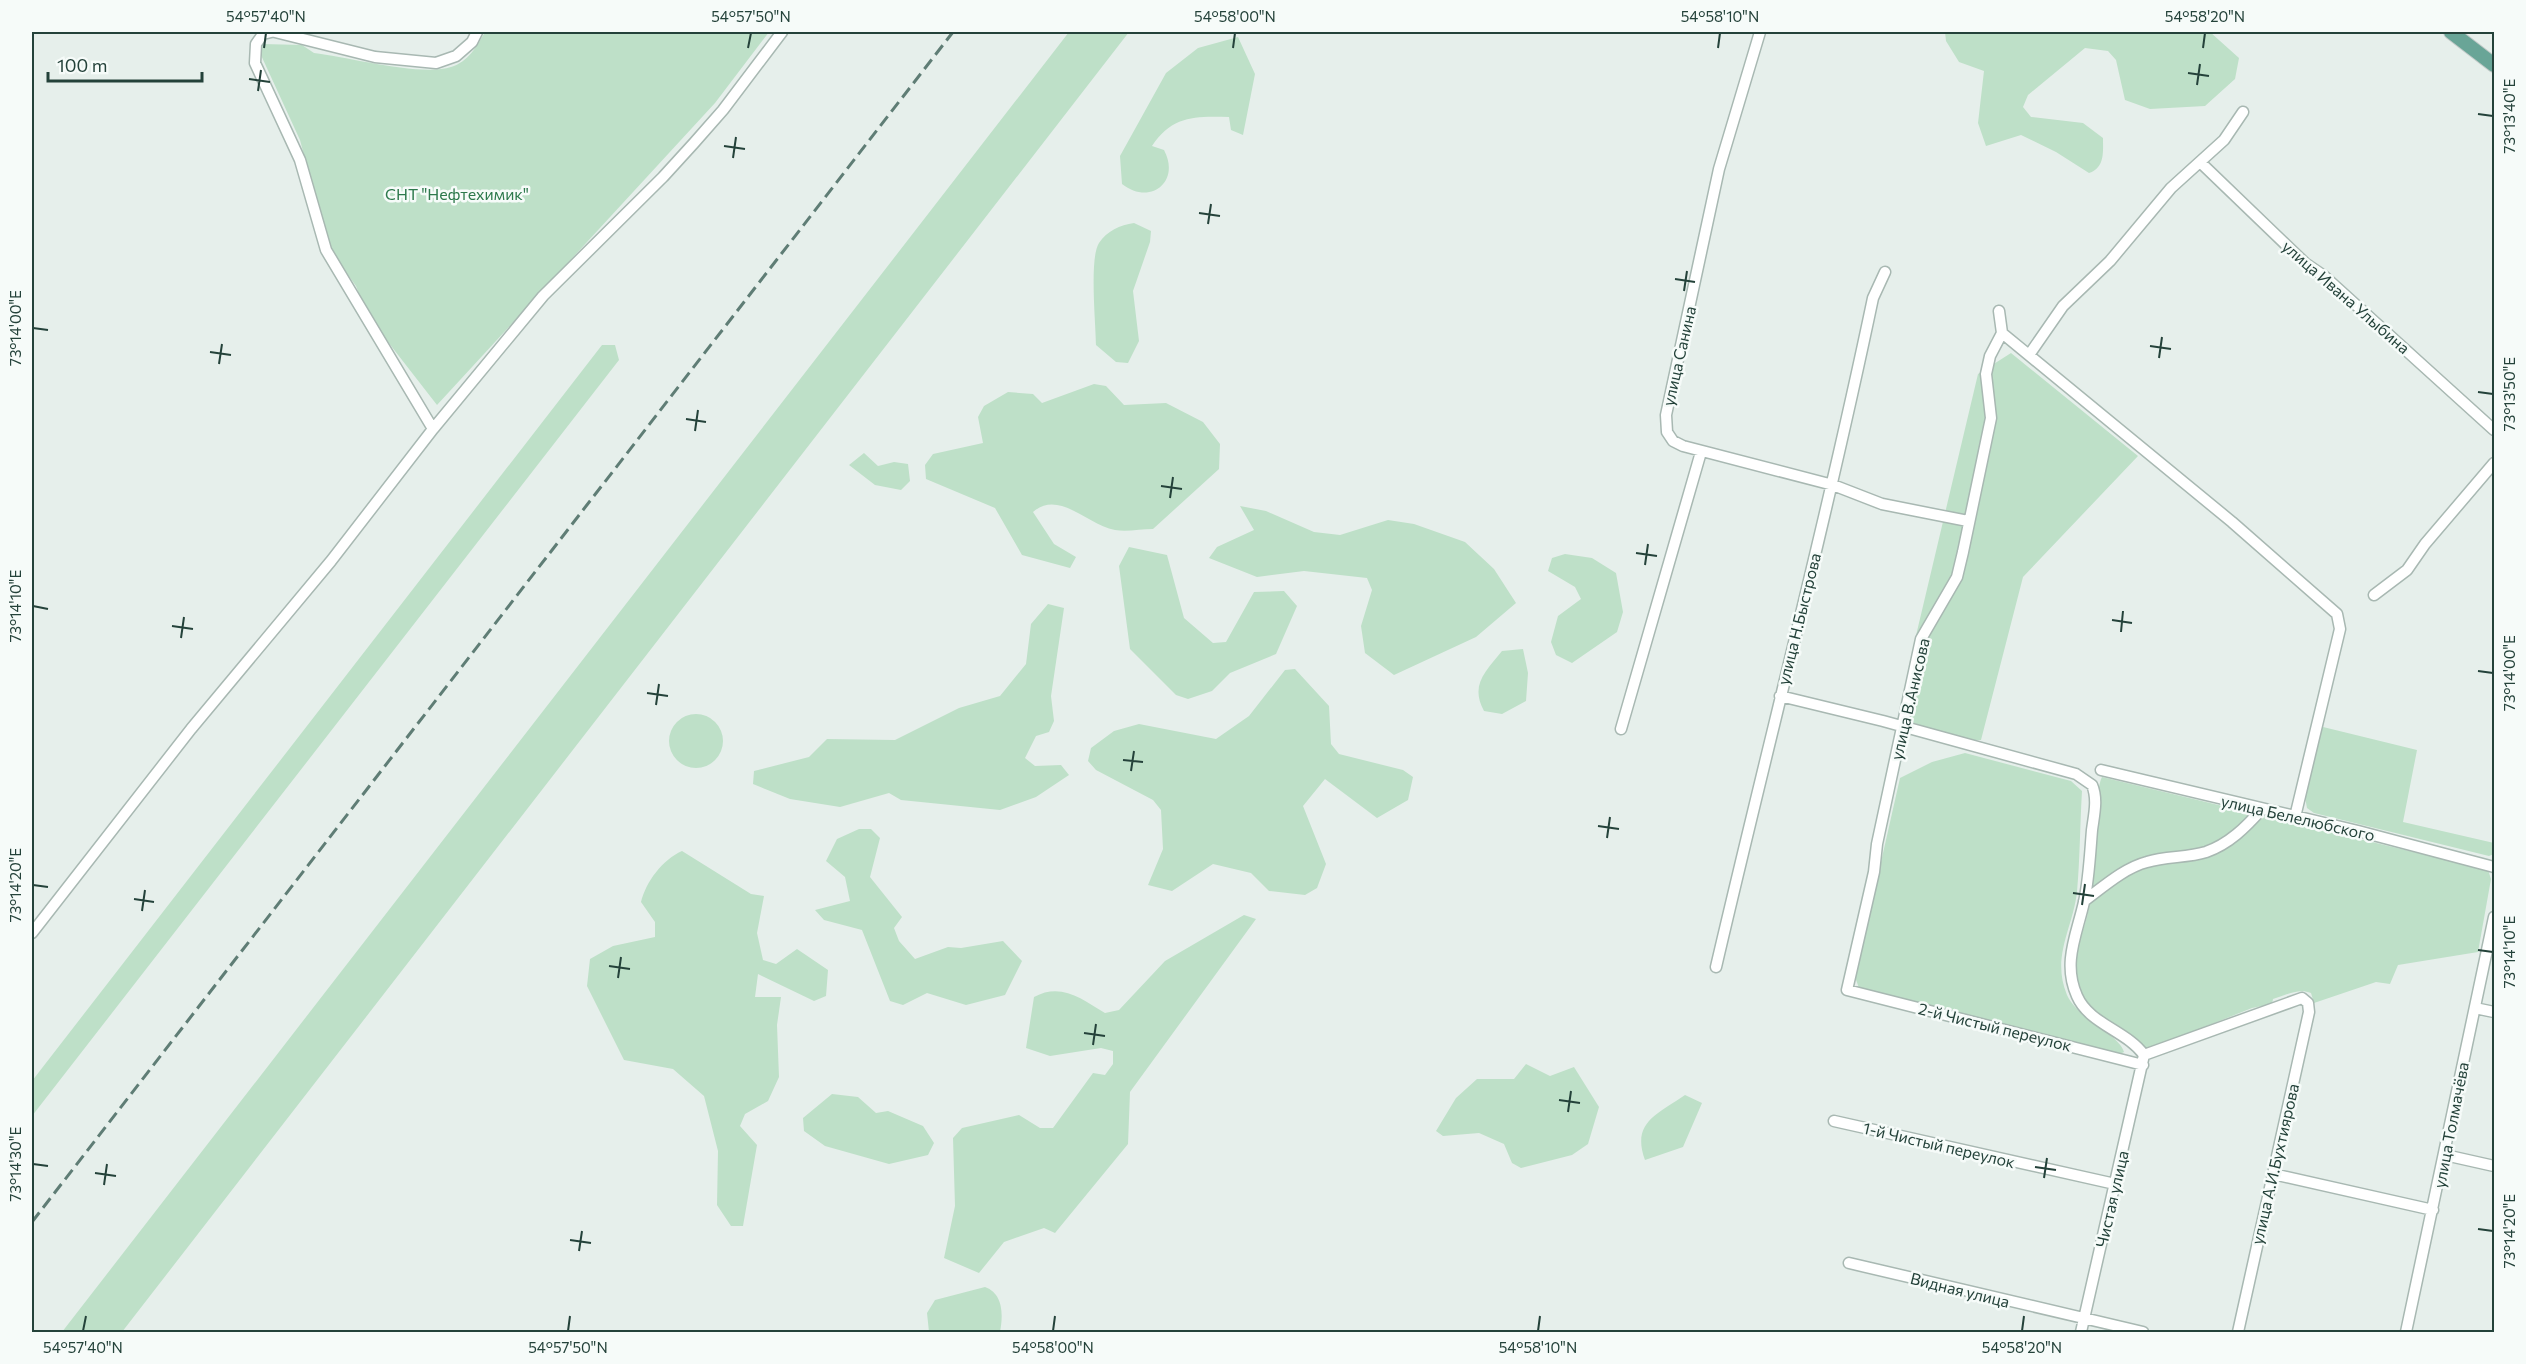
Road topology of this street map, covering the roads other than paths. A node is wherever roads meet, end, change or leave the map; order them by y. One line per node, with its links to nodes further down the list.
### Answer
1 (273, 32): 2 (street); 13 (street)
2 (477, 32)
3 (782, 32): 13 (street)
4 (1760, 32): 15 (street, улица Санина)
5 (2451, 32): 6 (main road)
6 (2494, 65)
7 (2243, 112): 8 (street)
8 (2200, 162): 12 (street); 14 (street, улица Ивана Улыбина)
9 (1884, 272): 17 (street, улица Н.Быстрова)
10 (1999, 311): 11 (street)
11 (2002, 333): 12 (street); 18 (street, улица В.Анисова)
12 (2029, 355): 25 (street)
13 (433, 429): 29 (street)
14 (2494, 430)
15 (1701, 452): 17 (street, улица Санина); 22 (street)
16 (2494, 463): 19 (street)
17 (1833, 485): 18 (street, улица Санина); 20 (street, улица Н.Быстрова)
18 (1968, 521): 21 (street, улица В.Анисова)
19 (2374, 595)
20 (1779, 696): 21 (street); 30 (street, улица Н.Быстрова)
21 (1904, 727): 27 (street); 31 (street, улица В.Анисова)
22 (1621, 729)
23 (2101, 770): 24 (street, улица Белелюбского)
24 (2261, 810): 25 (street, улица Белелюбского); 27 (street)
25 (2295, 817): 26 (street, улица Белелюбского)
26 (2494, 867)
27 (2084, 901): 34 (street)
28 (2494, 917): 32 (street, улица Толмачёва)
29 (32, 933)
30 (1716, 967)
31 (1848, 990): 34 (street, 2-й Чистый переулок)
32 (2475, 1008): 33 (street); 36 (street, улица Толмачёва)
33 (2494, 1012)
34 (2143, 1060): 38 (street, улица А.И.Бухтиярова); 39 (street, Чистая улица)
35 (1834, 1121): 39 (street, 1-й Чистый переулок)
36 (2445, 1155): 37 (street); 40 (street, улица Толмачёва)
37 (2494, 1166)
38 (2273, 1174): 40 (street); 45 (street, улица А.И.Бухтиярова)
39 (2115, 1184): 42 (street, Чистая улица)
40 (2433, 1210): 46 (street, улица Толмачёва)
41 (1849, 1263): 42 (street, Видная улица)
42 (2083, 1320): 43 (street, Чистая улица); 44 (street, Видная улица)
43 (2081, 1332)
44 (2143, 1332)
45 (2238, 1332)
46 (2406, 1332)

